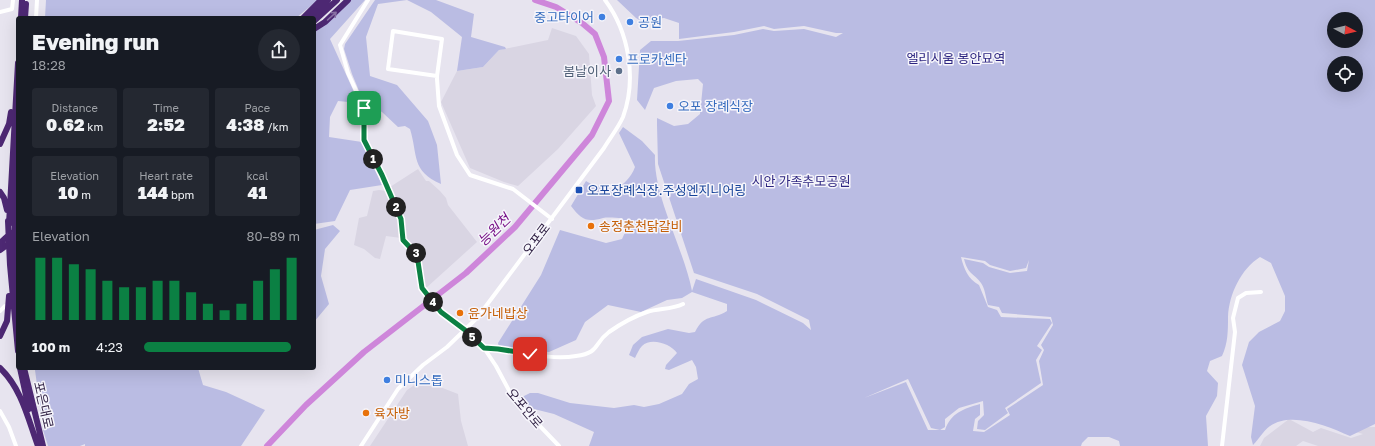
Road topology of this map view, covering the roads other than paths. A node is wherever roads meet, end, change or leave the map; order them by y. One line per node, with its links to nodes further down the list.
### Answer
1 (13, 0): 10 (street)
2 (37, 0): 13 (street)
3 (321, 0): 14 (highway)
4 (328, 0): 15 (highway)
5 (337, 0): 16 (highway)
6 (348, 0): 17 (highway, one-way to 6)
7 (368, 0): 41 (street, 오포안로)
8 (605, 0): 26 (street, 오포로)
9 (25, 1): 11 (highway); 12 (highway)
10 (0, 12)
11 (21, 16)
12 (26, 16)
13 (36, 16)
14 (305, 16)
15 (313, 16)
16 (316, 19)
17 (316, 28)
18 (437, 76): 18 (street); 26 (street)
19 (16, 77): 21 (highway)
20 (16, 98): 27 (highway)
21 (0, 144)
22 (16, 180): 25 (highway)
23 (0, 192): 27 (highway)
24 (16, 196): 25 (highway)
25 (15, 205): 32 (highway)
26 (552, 219): 41 (street, 오포로)
27 (9, 224): 32 (highway)
28 (16, 228): 30 (highway)
29 (16, 238): 31 (highway)
30 (0, 242)
31 (0, 250)
32 (12, 250): 33 (highway); 34 (highway); 35 (highway)
33 (16, 257)
34 (10, 265): 40 (highway); 42 (highway)
35 (16, 291)
36 (1261, 292): 55 (street)
37 (683, 304): 43 (street)
38 (5, 306): 39 (street)
39 (0, 311)
40 (16, 330)
41 (465, 330): 43 (street, 오포안로); 53 (street, 오포로)
42 (0, 336)
43 (484, 348): 54 (street, 오포안로)
44 (0, 368): 51 (highway)
45 (20, 370): 51 (highway, 포은대로)
46 (24, 370): 48 (highway, 포은대로)
47 (28, 370): 48 (highway)
48 (33, 409): 52 (highway, 포은대로)
49 (0, 411): 50 (street)
50 (16, 446)
51 (38, 446)
52 (43, 446)
53 (361, 446)
54 (559, 446)
55 (1222, 446)

